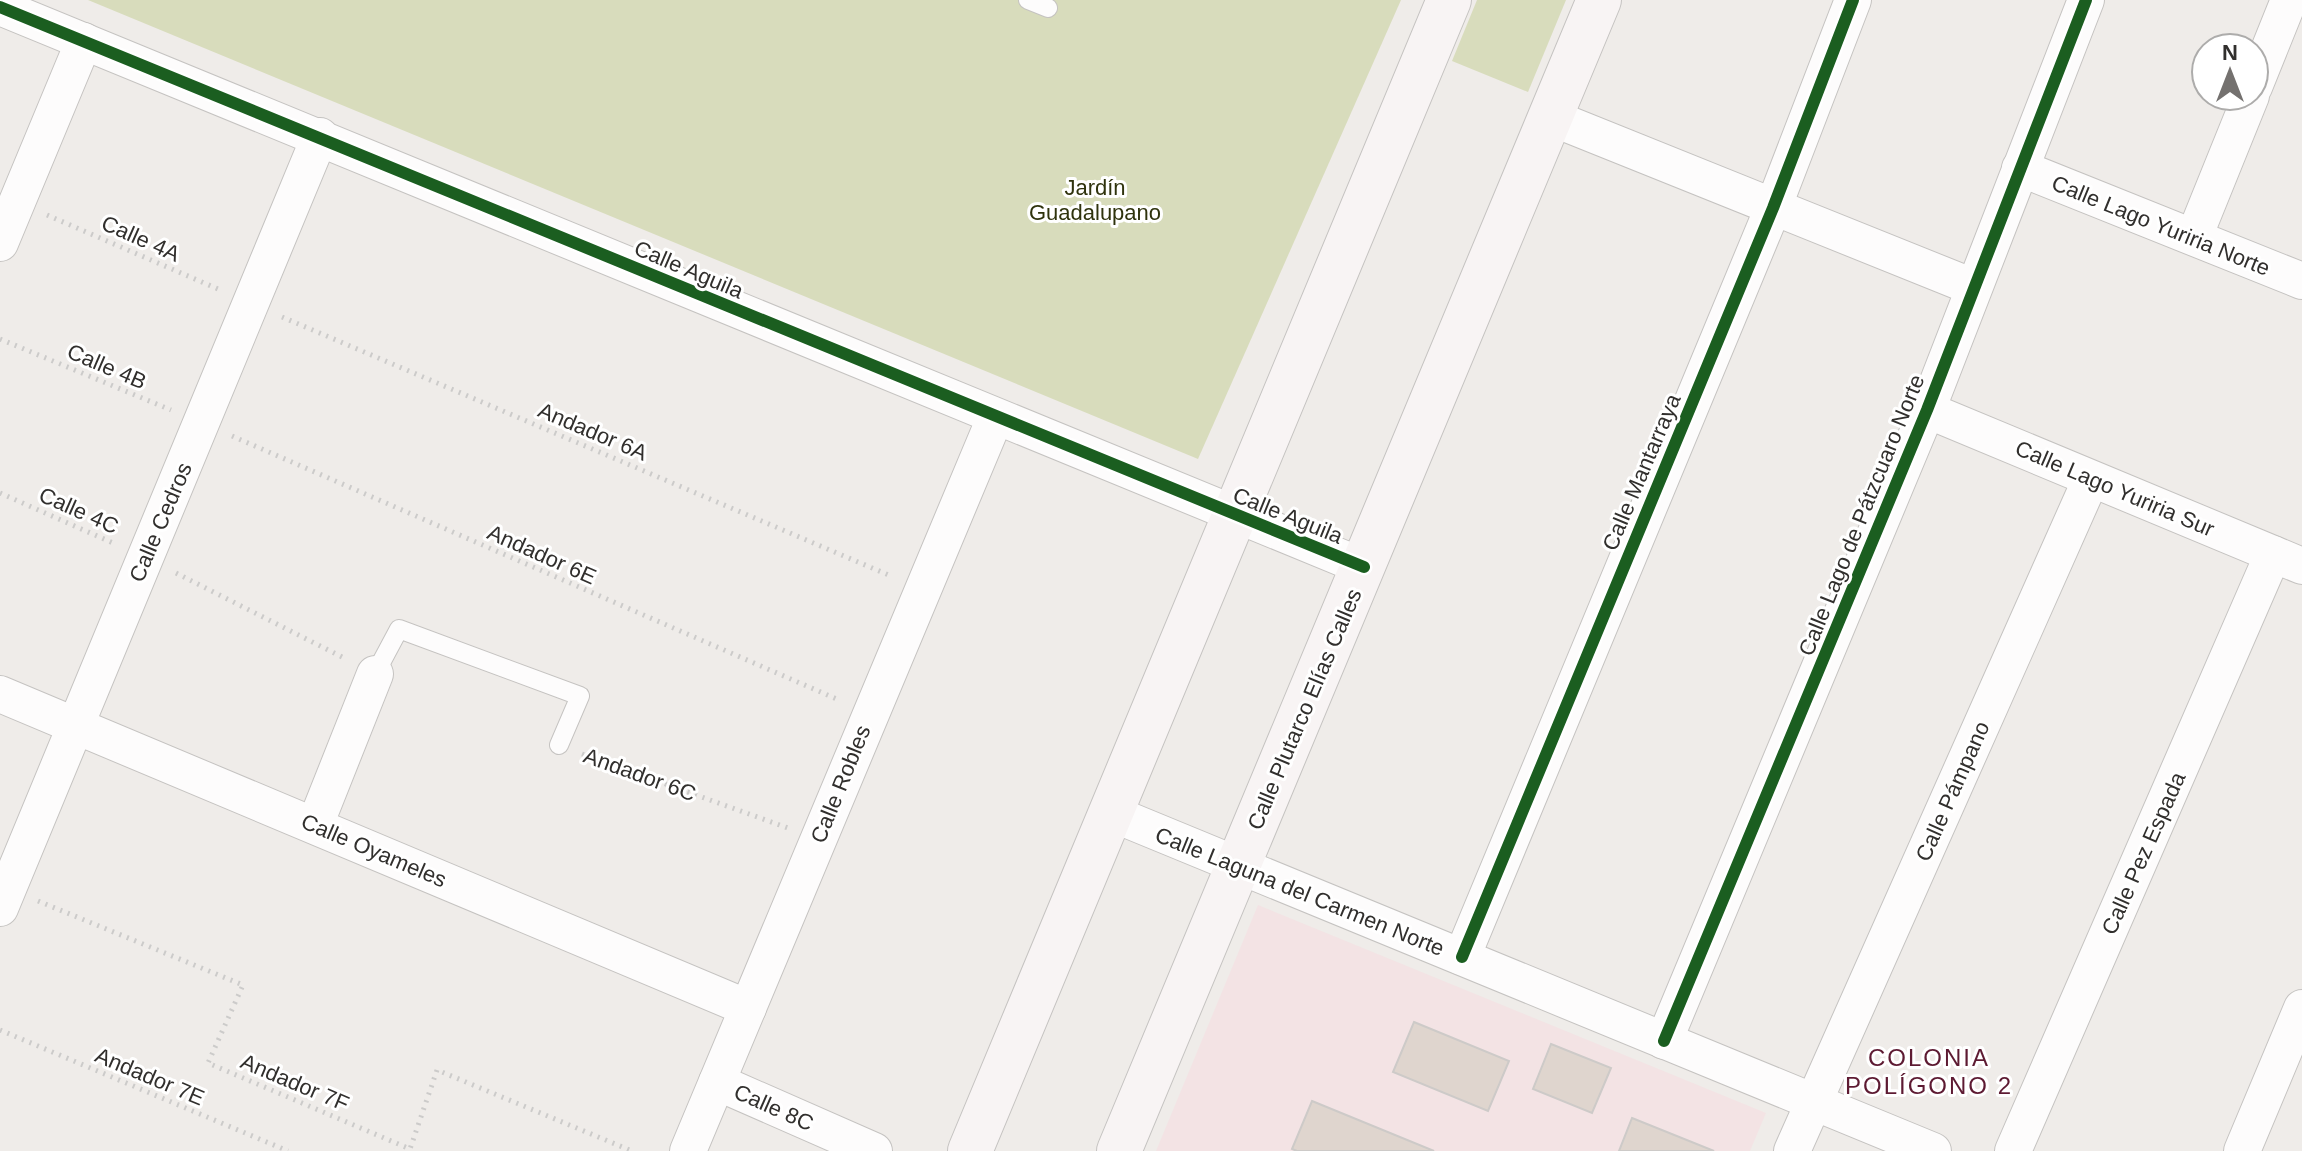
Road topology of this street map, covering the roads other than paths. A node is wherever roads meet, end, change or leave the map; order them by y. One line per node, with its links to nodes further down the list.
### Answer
1 (1028, 0): 8 (lane)
2 (1449, 0): 23 (main road)
3 (1599, 0): 12 (main road, Calle Plutarco Elías Calles)
4 (1853, 0): 15 (street, Calle Mantarraya)
5 (2086, 0): 14 (street, Calle Lago de Pátzcuaro Norte)
6 (2289, 0): 10 (street)
7 (0, 7): 9 (street, Calle Aguila)
8 (1048, 8)
9 (84, 41): 13 (street, Calle Aguila); 17 (street)
10 (2270, 47)
11 (2245, 112): 16 (street)
12 (1550, 117): 15 (street); 25 (main road, Calle Plutarco Elías Calles)
13 (320, 136): 21 (street, Calle Aguila); 28 (street, Calle Cedros)
14 (2020, 168): 16 (street, Calle Lago Yuriria Norte); 19 (street, Calle Lago de Pátzcuaro Norte)
15 (1773, 208): 19 (street); 34 (street, Calle Mantarraya)
16 (2194, 237): 18 (street, Calle Lago Yuriria Norte)
17 (0, 243)
18 (2302, 281)
19 (1973, 287): 20 (street, Calle Lago de Pátzcuaro Norte)
20 (1927, 410): 22 (street, Calle Lago Yuriria Sur); 37 (street, Calle Lago de Pátzcuaro Norte)
21 (995, 418): 23 (street, Calle Aguila); 35 (street, Calle Robles)
22 (2091, 479): 24 (street, Calle Lago Yuriria Sur); 39 (street, Calle Pámpano)
23 (1235, 515): 25 (street, Calle Aguila); 30 (main road)
24 (2288, 560): 46 (street, Calle Pez Espada)
25 (1364, 567): 32 (main road, Calle Plutarco Elías Calles)
26 (375, 674): 29 (lane, Andador 6C); 31 (street)
27 (0, 694): 28 (street, Calle Oyameles)
28 (76, 725): 31 (street, Calle Oyameles); 33 (street, Calle Cedros)
29 (559, 745)
30 (1111, 813): 32 (street, Calle Laguna del Carmen Norte); 42 (main road)
31 (315, 825): 35 (street, Calle Oyameles)
32 (1238, 865): 34 (street, Calle Laguna del Carmen Norte); 43 (main road, Calle Plutarco Elías Calles)
33 (3, 894)
34 (1462, 957): 37 (street, Calle Laguna del Carmen Norte)
35 (748, 1008): 38 (street, Calle Robles)
36 (2302, 1008): 47 (street)
37 (1664, 1041): 39 (street, Calle Laguna del Carmen Norte)
38 (717, 1082): 40 (street, Calle Robles); 41 (street, Calle 8C)
39 (1813, 1103): 44 (street, Calle Pámpano); 45 (street, Calle Laguna del Carmen Norte)
40 (688, 1151)
41 (874, 1151)
42 (970, 1151)
43 (1119, 1151)
44 (1792, 1151)
45 (1933, 1151)
46 (2013, 1151)
47 (2242, 1151)

